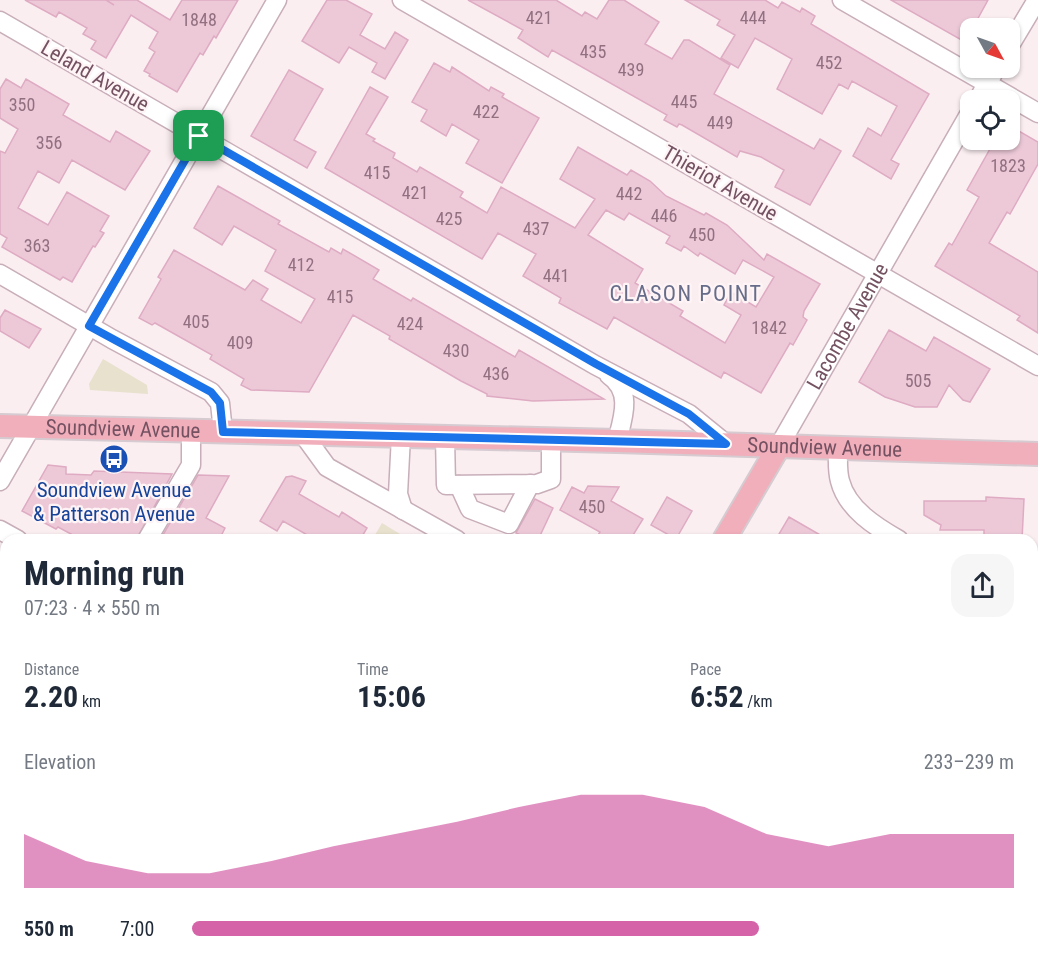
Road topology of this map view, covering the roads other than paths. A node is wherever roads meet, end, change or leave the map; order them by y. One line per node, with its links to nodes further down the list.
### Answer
1 (277, 0): 12 (street)
2 (402, 0): 14 (street, Thieriot Avenue)
3 (842, 0): 8 (street)
4 (1037, 0): 6 (street)
5 (0, 21): 12 (street, Leland Avenue)
6 (1020, 28)
7 (990, 78): 8 (street)
8 (987, 84): 9 (street); 10 (street)
9 (984, 90)
10 (1038, 113)
11 (960, 130): 14 (street, Lacombe Avenue)
12 (199, 136): 15 (street); 16 (street, Leland Avenue)
13 (0, 274): 15 (street)
14 (878, 274): 17 (street, Thieriot Avenue); 28 (street, Lacombe Avenue)
15 (89, 326): 19 (street); 21 (street)
16 (596, 364): 26 (street, Leland Avenue); 27 (street, Leland Avenue)
17 (1038, 366)
18 (0, 426): 19 (main road, Soundview Avenue)
19 (31, 427): 20 (main road, Soundview Avenue); 31 (street)
20 (191, 432): 21 (main road, Soundview Avenue); 35 (street)
21 (223, 432): 22 (main road, Soundview Avenue)
22 (303, 434): 23 (main road, Soundview Avenue); 34 (street)
23 (401, 436): 24 (main road, Soundview Avenue); 34 (street)
24 (445, 437): 25 (main road, Soundview Avenue); 33 (street)
25 (551, 439): 26 (main road, Soundview Avenue); 32 (street)
26 (617, 441): 27 (main road, Soundview Avenue)
27 (726, 444): 28 (main road, Soundview Avenue)
28 (779, 446): 29 (main road, Soundview Avenue); 37 (main road, Lacombe Avenue)
29 (838, 448): 30 (main road, Soundview Avenue); 38 (street)
30 (1038, 454)
31 (0, 481)
32 (530, 484): 33 (street); 33 (street)
33 (459, 485)
34 (404, 510): 36 (street)
35 (151, 534)
36 (446, 534)
37 (728, 534)
38 (890, 534)

